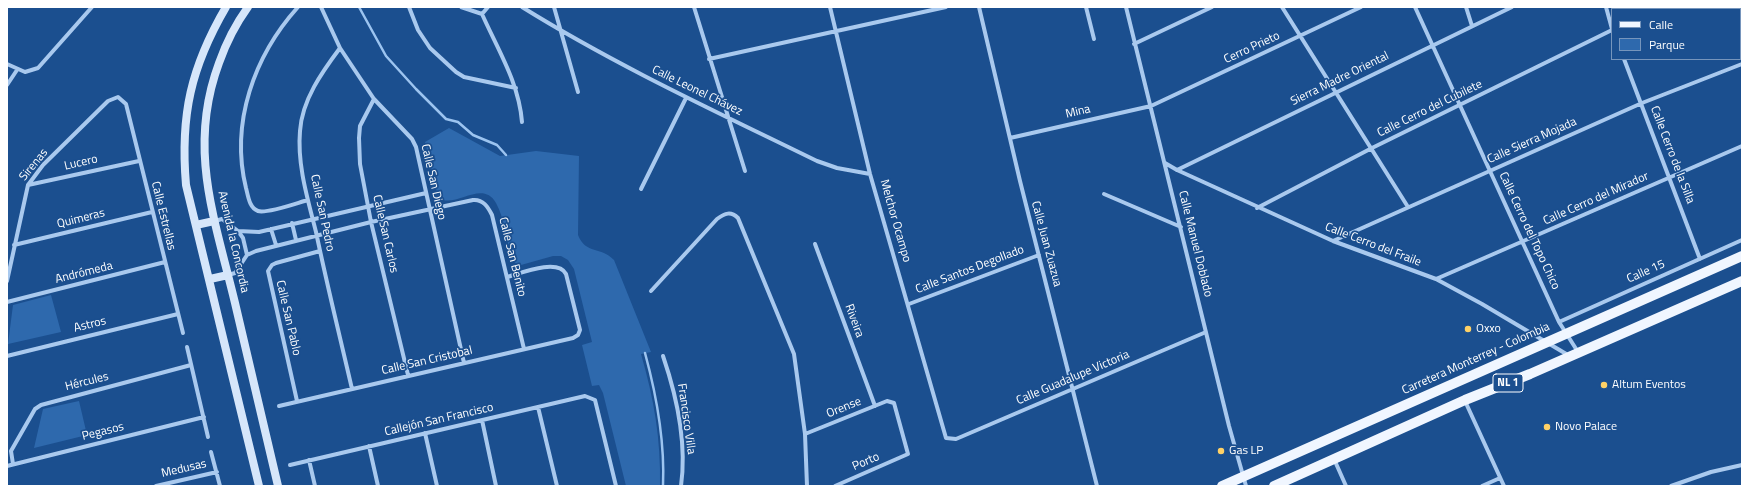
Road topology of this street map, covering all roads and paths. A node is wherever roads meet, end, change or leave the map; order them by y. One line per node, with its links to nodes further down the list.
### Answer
1 (92, 7): 39 (street)
2 (226, 7): 76 (main road)
3 (248, 7): 73 (main road, Avenida la Concordia)
4 (298, 7): 66 (street)
5 (321, 7): 34 (street, Calle San Diego)
6 (409, 7): 41 (street)
7 (460, 7): 24 (street)
8 (488, 7): 24 (street)
9 (522, 7): 29 (street, Calle Leonel Chávez)
10 (554, 7): 29 (street)
11 (694, 7): 35 (street)
12 (830, 7): 28 (street, Melchor Ocampo)
13 (946, 7): 28 (street)
14 (979, 7): 52 (street, Calle Juan Zuazua)
15 (1086, 7): 31 (street)
16 (1126, 7): 32 (street, Calle Manuel Doblado)
17 (1212, 7): 32 (street)
18 (1282, 7): 30 (street)
19 (1361, 7): 30 (street, Cerro Prieto)
20 (1415, 7): 33 (street, Calle Cerro del Topo Chico)
21 (1466, 7): 25 (street)
22 (1512, 7): 25 (street, Sierra Madre Oriental)
23 (1606, 7): 26 (street)
24 (482, 14): 41 (street)
25 (1472, 26): 33 (street, Sierra Madre Oriental)
26 (1611, 26)
27 (1611, 30): 49 (street, Calle Cerro del Cubilete)
28 (835, 31): 35 (street); 60 (street, Melchor Ocampo)
29 (561, 32): 42 (street); 44 (street, Calle Leonel Chávez)
30 (1301, 36): 43 (street); 48 (street, Cerro Prieto)
31 (1094, 39)
32 (1134, 44): 48 (street, Calle Manuel Doblado)
33 (1432, 45): 43 (street, Sierra Madre Oriental); 49 (street, Calle Cerro del Topo Chico)
34 (340, 48): 45 (street, Calle San Diego); 66 (street, Calle San Pedro)
35 (709, 59): 50 (street)
36 (1624, 60): 47 (street, Calle Cerro de la Silla)
37 (7, 64): 39 (street)
38 (1742, 64): 47 (street, Calle Sierra Mojada)
39 (17, 70): 40 (street)
40 (7, 85)
41 (516, 88): 51 (street)
42 (578, 92)
43 (1337, 93): 54 (street); 57 (street, Sierra Madre Oriental)
44 (686, 98): 50 (street, Calle Leonel Chávez); 63 (street)
45 (374, 99): 64 (street, Calle San Diego); 67 (street, Calle San Carlos)
46 (126, 104): 55 (street, Calle Estrellas); 62 (street, Sirenas)
47 (1642, 104): 58 (street, Calle Sierra Mojada); 61 (street, Calle Cerro de la Silla)
48 (1152, 106): 52 (street, Mina); 56 (street, Calle Manuel Doblado)
49 (1460, 106): 54 (street, Calle Cerro del Cubilete); 58 (street, Calle Cerro del Topo Chico)
50 (727, 117): 59 (street); 60 (street, Calle Leonel Chávez)
51 (522, 122)
52 (1010, 138): 90 (street, Calle Juan Zuazua)
53 (1742, 146): 61 (street, Calle Cerro del Mirador)
54 (1372, 148): 68 (street); 69 (street, Calle Cerro del Cubilete)
55 (139, 161): 62 (street, Lucero); 71 (street, Calle Estrellas)
56 (1165, 163): 57 (street, Calle Cerro del Fraile); 77 (street, Calle Manuel Doblado)
57 (1176, 170): 69 (street, Calle Cerro del Fraile)
58 (1490, 170): 68 (street, Calle Sierra Mojada); 84 (street, Calle Cerro del Topo Chico)
59 (745, 171)
60 (870, 174): 102 (street, Melchor Ocampo)
61 (1671, 178): 84 (street, Calle Cerro del Mirador); 92 (street, Calle Cerro de la Silla)
62 (28, 185): 86 (street, Sirenas)
63 (641, 189)
64 (426, 193): 67 (street); 70 (street, Calle San Diego)
65 (1104, 194): 77 (street)
66 (308, 200): 72 (street, Calle San Pedro)
67 (368, 205): 72 (street); 74 (street, Calle San Carlos)
68 (1408, 207): 83 (street, Calle Sierra Mojada)
69 (1257, 208): 83 (street, Calle Cerro del Fraile)
70 (429, 209): 74 (street, Calle San Benito); 95 (street, Calle San Benito); 114 (street, Calle San Diego)
71 (152, 212): 86 (street, Quimeras); 93 (street, Calle Estrellas)
72 (312, 218): 75 (street); 80 (street, Calle San Pedro)
73 (214, 221): 76 (main road); 79 (street); 94 (main road, Avenida la Concordia)
74 (372, 222): 80 (street, Calle San Benito); 116 (street, Calle San Carlos)
75 (292, 223): 78 (street); 81 (street)
76 (196, 225): 96 (main road)
77 (1180, 227): 105 (street, Calle Manuel Doblado)
78 (271, 229): 79 (street); 87 (street)
79 (238, 231): 89 (street)
80 (316, 235): 81 (street, Calle San Benito); 88 (street, Calle San Pedro)
81 (296, 240): 87 (street, Calle San Benito)
82 (1742, 240): 92 (street, Calle 15)
83 (1333, 242): 97 (street, Calle Cerro del Fraile)
84 (1522, 242): 97 (street, Calle Cerro del Mirador); 104 (street, Calle Cerro del Topo Chico)
85 (814, 244): 122 (street, Riveira)
86 (14, 245): 98 (street, Sirenas)
87 (276, 245): 89 (street, Calle San Benito)
88 (320, 251): 118 (street, Calle San Pedro); 120 (street, Calle San Pablo)
89 (247, 255): 94 (street)
90 (1039, 255): 102 (street, Calle Santos Degollado); 117 (street, Calle Juan Zuazua)
91 (1742, 256): 107 (main road, Carretera Monterrey - Colombia / NL 1)
92 (1700, 259): 104 (street, Calle 15)
93 (165, 262): 101 (street, Andrómeda); 103 (street, Calle Estrellas)
94 (228, 275): 96 (main road); 146 (main road, Avenida la Concordia)
95 (507, 277): 110 (street, Calle San Benito); 110 (street, Calle San Cristobal)
96 (210, 279): 145 (main road)
97 (1436, 279): 108 (street, Calle Cerro del Fraile)
98 (7, 281)
99 (1742, 281): 111 (main road, NL 1)
100 (651, 291): 127 (street)
101 (7, 302)
102 (909, 304): 129 (street, Melchor Ocampo)
103 (178, 314): 106 (street, Calle Estrellas); 112 (street, Astros)
104 (1559, 322): 107 (street, Calle Cerro del Topo Chico)
105 (1206, 332): 117 (street, Calle Guadalupe Victoria); 142 (street, Calle Manuel Doblado)
106 (183, 334)
107 (1566, 334): 108 (main road, Carretera Monterrey - Colombia / NL 1); 111 (street, Calle Cerro del Topo Chico)
108 (1546, 342): 111 (street, Calle Cerro del Fraile); 142 (main road, Carretera Monterrey - Colombia / NL 1)
109 (187, 347): 115 (street)
110 (524, 349): 114 (street, Calle San Cristobal)
111 (1574, 355): 119 (main road, NL 1)
112 (7, 356)
113 (663, 356): 153 (street, Francisco Villa)
114 (464, 363): 116 (street, Calle San Cristobal)
115 (191, 365): 124 (street); 131 (street, Hércules)
116 (408, 375): 118 (street, Calle San Cristobal)
117 (1073, 388): 129 (street, Calle Guadalupe Victoria); 156 (street, Calle Juan Zuazua)
118 (352, 389): 120 (street, Calle San Cristobal)
119 (1465, 400): 134 (main road, NL 1); 141 (street)
120 (297, 402): 121 (street, Calle San Cristobal)
121 (279, 406)
122 (874, 406): 127 (street, Orense); 133 (street, Orense)
123 (538, 407): 125 (street, Callejón San Francisco); 151 (street); 152 (street, Callejón San Francisco)
124 (204, 417): 128 (street); 136 (street, Pegasos)
125 (482, 420): 126 (street, Callejón San Francisco); 150 (street)
126 (425, 433): 130 (street, Callejón San Francisco); 149 (street)
127 (805, 434): 154 (street)
128 (208, 437)
129 (947, 439)
130 (369, 446): 135 (street, Callejón San Francisco); 148 (street)
131 (9, 451): 136 (street, Hércules)
132 (211, 452): 140 (street)
133 (904, 457): 155 (street, Porto)
134 (1334, 459): 158 (main road, NL 1); 159 (street)
135 (310, 460): 137 (street, Callejón San Francisco); 147 (street)
136 (14, 464): 139 (street, Pegasos)
137 (290, 464)
138 (1742, 465): 162 (street)
139 (7, 466)
140 (216, 472): 143 (street, Medusas); 144 (street)
141 (1500, 478): 160 (street); 161 (street)
142 (1244, 482): 157 (main road, Carretera Monterrey - Colombia / NL 1)
143 (156, 486)
144 (220, 486)
145 (259, 486)
146 (278, 486)
147 (315, 486)
148 (378, 486)
149 (436, 486)
150 (496, 486)
151 (557, 486)
152 (616, 486)
153 (681, 486)
154 (807, 486)
155 (834, 486)
156 (1097, 486)
157 (1222, 486)
158 (1274, 486)
159 (1346, 486)
160 (1482, 486)
161 (1504, 486)
162 (1671, 486)

